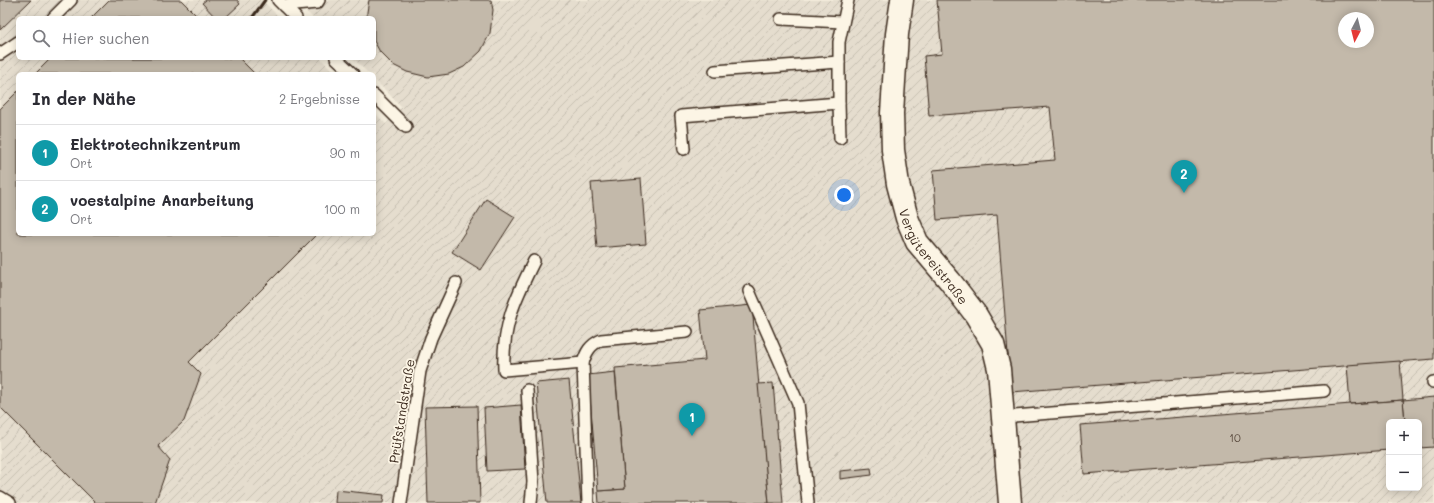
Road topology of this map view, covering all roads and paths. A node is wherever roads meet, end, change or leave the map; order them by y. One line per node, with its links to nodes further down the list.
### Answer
1 (71, 0): 6 (lane)
2 (319, 0): 5 (lane)
3 (848, 0): 9 (lane)
4 (902, 0): 28 (street, Vergütereistraße)
5 (281, 3): 7 (lane)
6 (54, 16)
7 (294, 16)
8 (781, 19): 9 (lane)
9 (844, 22): 13 (lane)
10 (16, 43): 11 (lane)
11 (0, 54)
12 (338, 60): 15 (lane)
13 (839, 62): 14 (lane); 17 (lane)
14 (715, 71)
15 (351, 72)
16 (376, 97): 18 (lane)
17 (839, 103): 19 (lane); 20 (lane)
18 (406, 126)
19 (840, 138)
20 (684, 149)
21 (534, 261): 25 (lane)
22 (456, 283): 31 (lane, Prüfstandstraße)
23 (750, 291): 34 (lane)
24 (687, 332): 25 (lane)
25 (583, 363): 33 (lane)
26 (527, 390): 32 (lane)
27 (1324, 391): 28 (lane)
28 (1002, 417): 35 (street, Vergütereistraße)
29 (0, 497): 30 (lane)
30 (10, 503)
31 (401, 503)
32 (531, 503)
33 (588, 503)
34 (808, 503)
35 (1010, 503)

